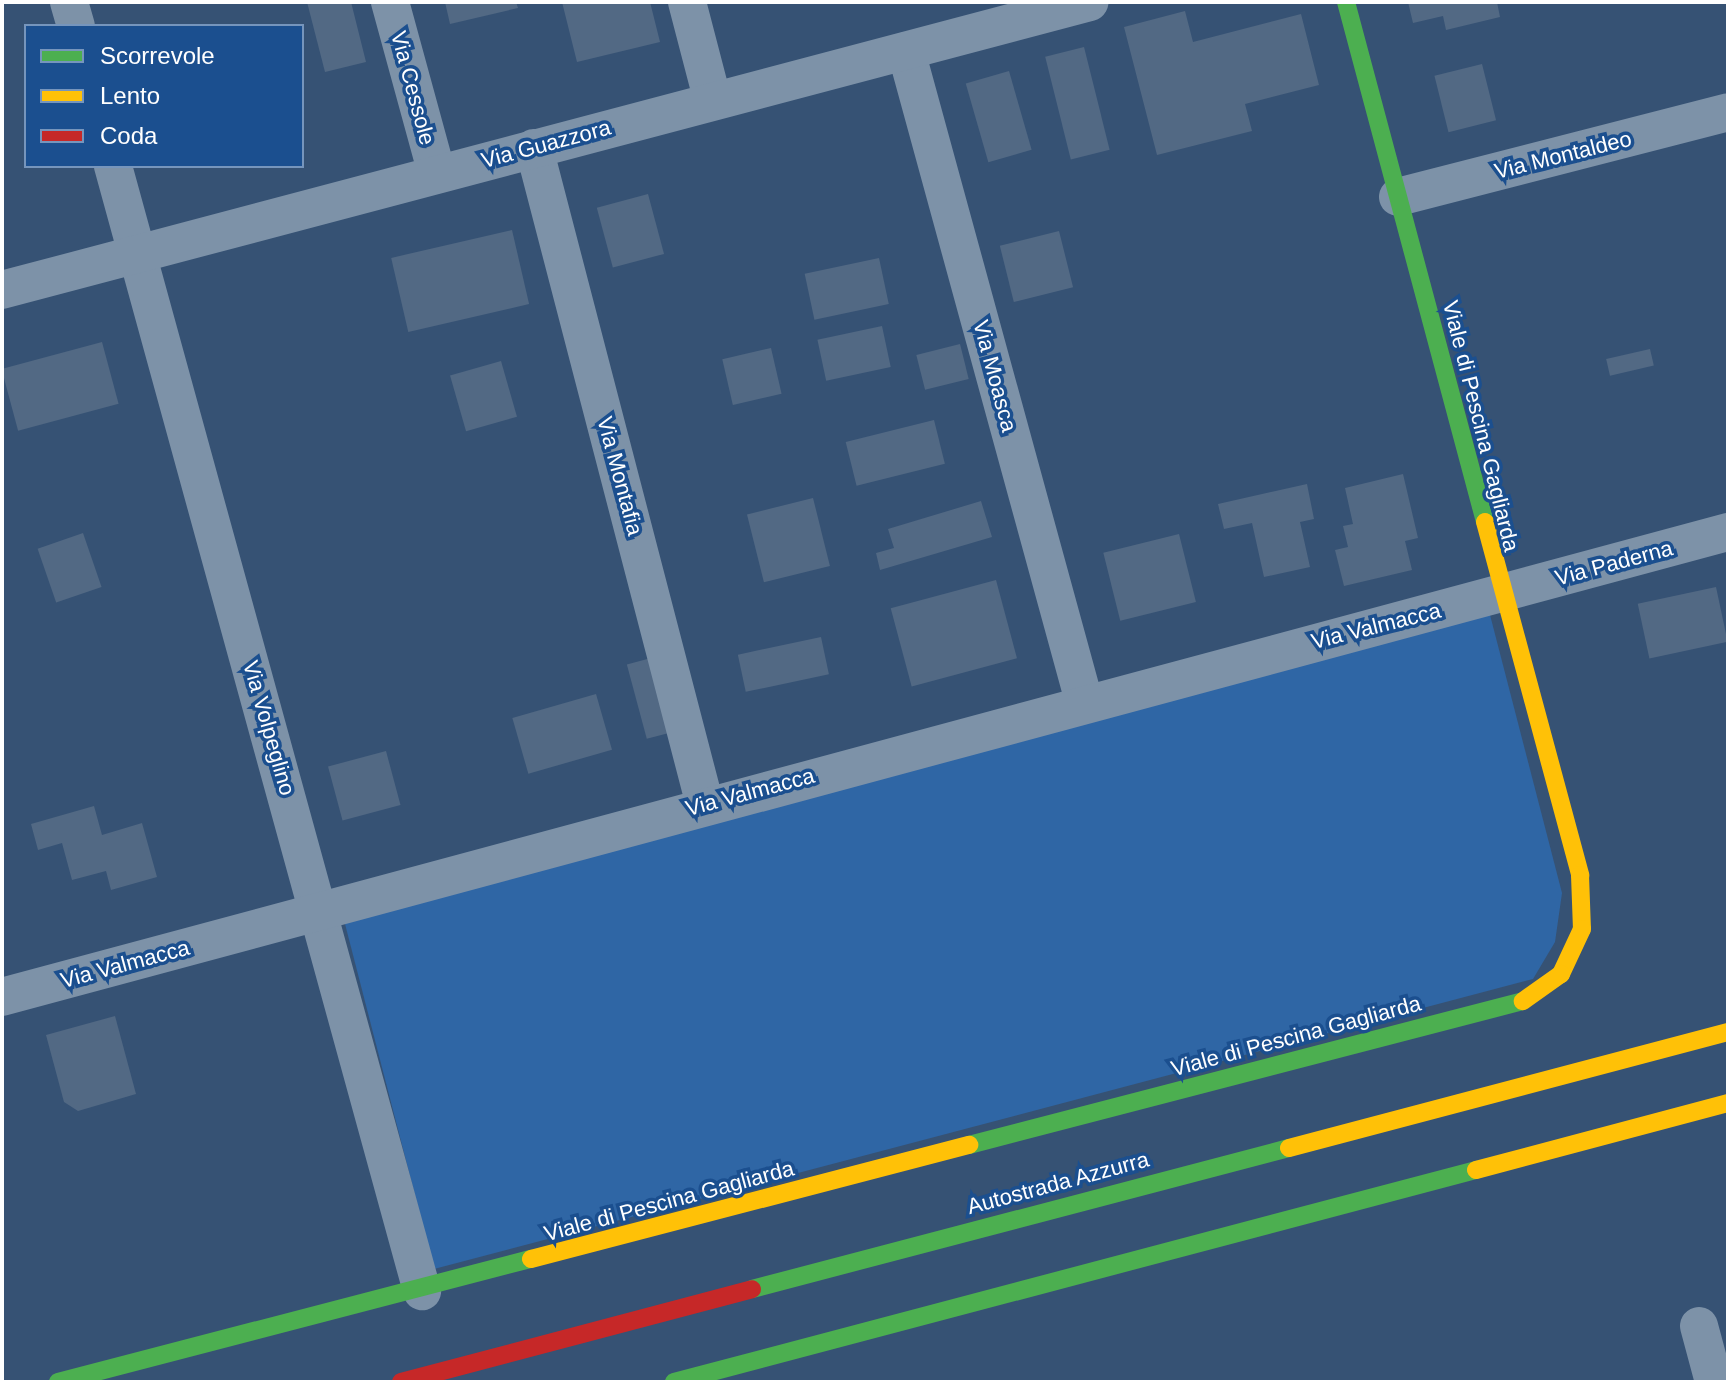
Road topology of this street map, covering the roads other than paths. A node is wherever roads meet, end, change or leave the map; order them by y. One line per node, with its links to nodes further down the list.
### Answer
1 (69, 2): 7 (street)
2 (390, 2): 13 (street, Via Cessole)
3 (687, 2): 9 (street)
4 (1090, 2): 6 (street, Via Guazzora)
5 (1346, 2): 14 (main road, Viale di Pescina Gagliarda)
6 (1010, 12): 8 (street, Via Guazzora)
7 (75, 24)
8 (906, 51): 9 (street, Via Guazzora); 19 (street, Via Moasca)
9 (712, 98): 11 (street, Via Guazzora)
10 (1728, 112): 14 (street, Via Montaldeo)
11 (534, 148): 13 (street, Via Guazzora); 20 (street, Via Montafia)
12 (114, 168): 15 (street, Via Volpeglino)
13 (437, 174): 15 (street, Via Guazzora)
14 (1398, 197): 18 (main road, Viale di Pescina Gagliarda)
15 (136, 252): 16 (street, Via Guazzora); 21 (street, Via Volpeglino)
16 (2, 290)
17 (1728, 532): 18 (street, Via Paderna)
18 (1500, 595): 19 (street, Via Valmacca); 25 (main road, Viale di Pescina Gagliarda)
19 (1084, 701): 20 (street, Via Valmacca)
20 (705, 805): 21 (street, Via Valmacca)
21 (321, 911): 22 (street, Via Valmacca); 25 (street, Via Volpeglino)
22 (2, 997)
23 (1728, 1032): 28 (main road, Autostrada Azzurra)
24 (1728, 1103): 29 (main road)
25 (422, 1291): 27 (main road, Viale di Pescina Gagliarda)
26 (1699, 1326): 30 (street)
27 (58, 1382)
28 (401, 1382)
29 (674, 1382)
30 (1714, 1382)

